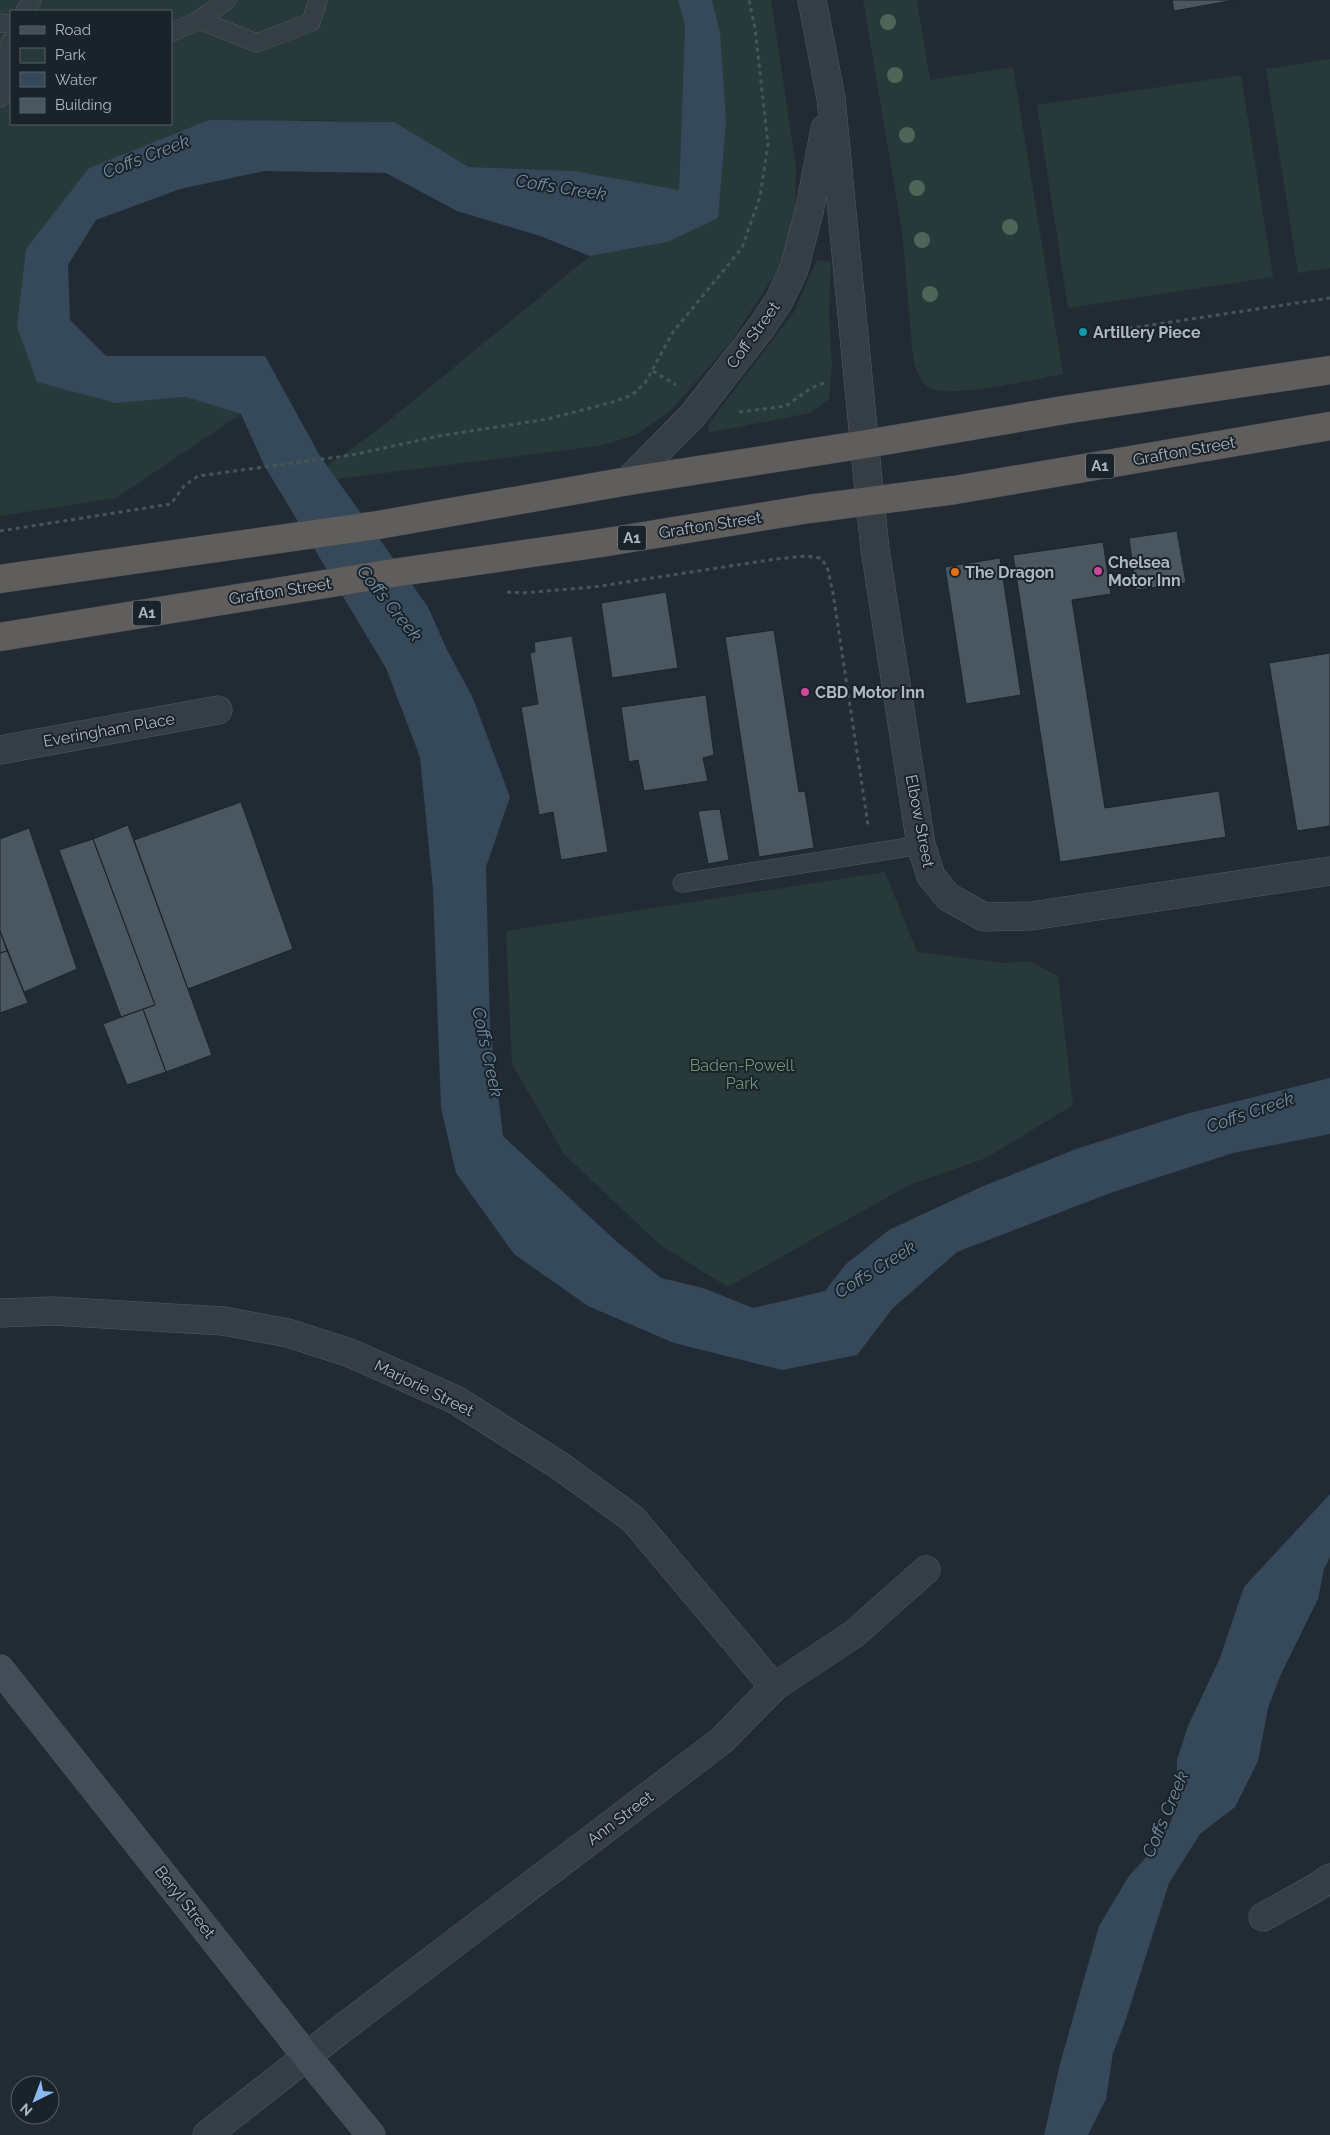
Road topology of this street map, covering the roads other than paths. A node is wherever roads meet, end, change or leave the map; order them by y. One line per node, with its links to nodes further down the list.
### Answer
1 (227, 0): 4 (lane)
2 (318, 0): 4 (lane)
3 (812, 0): 8 (street, Coff Street)
4 (199, 20): 5 (lane)
5 (172, 33)
6 (10, 47): 7 (lane)
7 (0, 98)
8 (831, 98): 11 (street, Coff Street); 12 (street, Coff Street)
9 (1330, 370): 11 (highway)
10 (1330, 426): 13 (highway, Grafton Street / A1)
11 (866, 444): 12 (highway); 13 (street, Coff Street)
12 (628, 481): 14 (highway)
13 (870, 501): 15 (highway, Grafton Street / A1); 18 (street, Elbow Street)
14 (0, 579)
15 (0, 637)
16 (218, 710): 17 (street, Everingham Place)
17 (0, 750)
18 (921, 845): 19 (street, Elbow Street); 20 (lane)
19 (1330, 871)
20 (682, 883)
21 (0, 1312): 24 (street, Marjorie Street)
22 (926, 1570): 24 (street, Ann Street)
23 (0, 1669): 27 (main road, Beryl Street)
24 (774, 1687): 27 (street, Ann Street)
25 (1330, 1878): 26 (street)
26 (1263, 1917)
27 (307, 2057): 28 (street, Ann Street); 29 (main road, Beryl Street)
28 (207, 2135)
29 (371, 2135)

